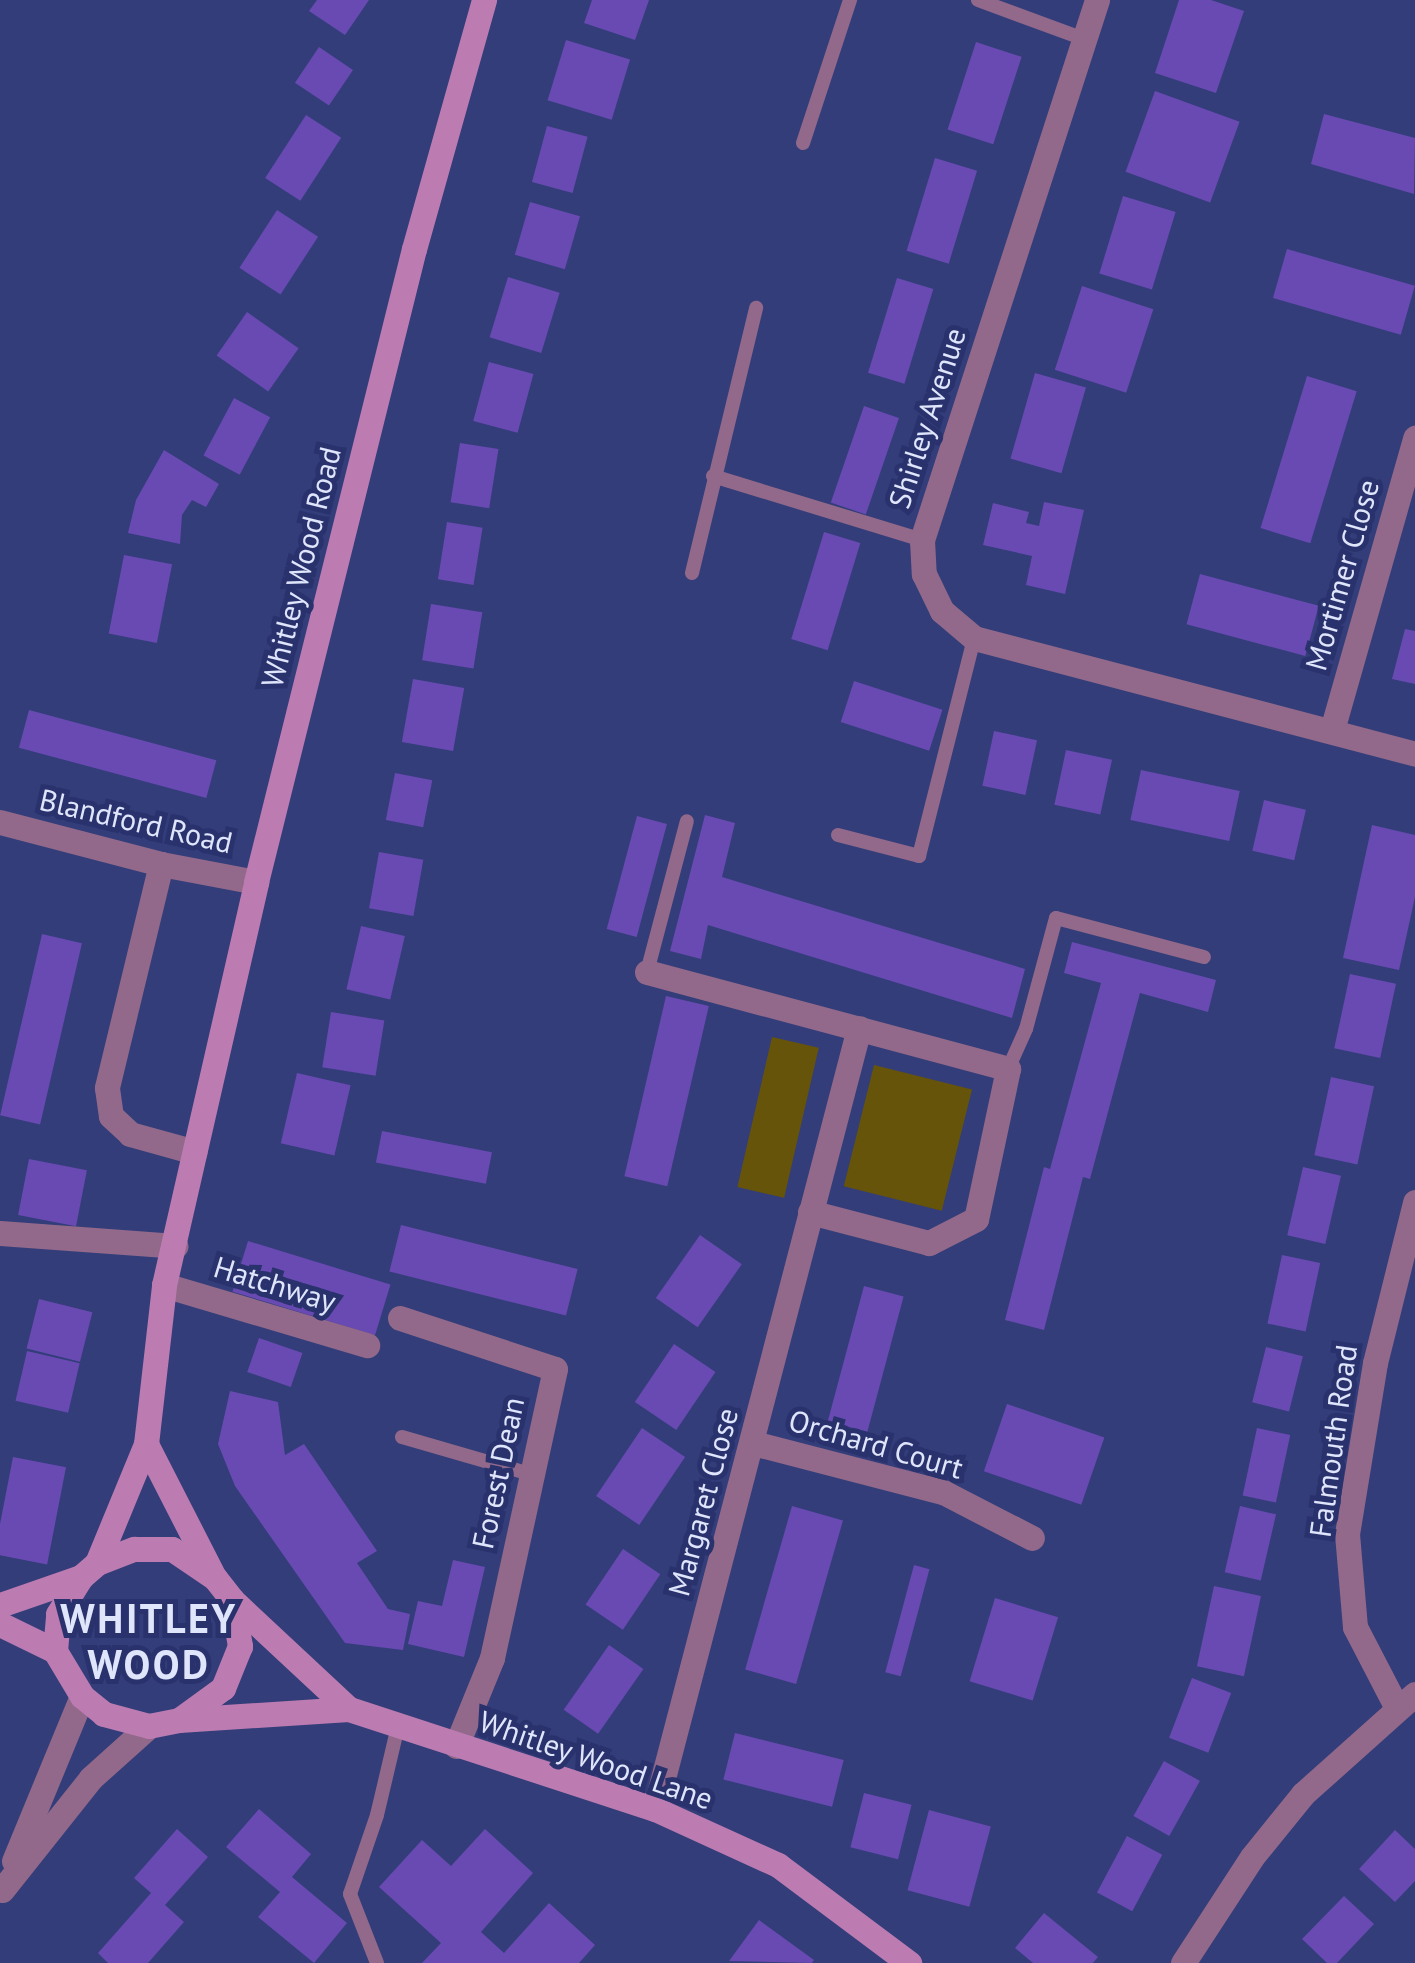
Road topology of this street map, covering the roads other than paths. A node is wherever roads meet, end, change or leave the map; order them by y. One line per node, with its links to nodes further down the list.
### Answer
1 (484, 0): 20 (street, Whitley Wood Road)
2 (850, 0): 6 (lane)
3 (978, 0): 5 (lane)
4 (1097, 0): 5 (street, Shirley Avenue)
5 (1084, 38): 11 (street, Shirley Avenue)
6 (804, 142)
7 (756, 308): 9 (lane)
8 (1415, 438): 10 (street, Mortimer Close)
9 (713, 476): 11 (lane); 12 (lane)
10 (1406, 507): 14 (street, Mortimer Close)
11 (922, 540): 13 (street, Shirley Avenue)
12 (692, 574)
13 (974, 638): 14 (street, Shirley Avenue); 18 (lane)
14 (1332, 730): 15 (street, Shirley Avenue)
15 (1415, 754)
16 (0, 822): 19 (street, Blandford Road)
17 (687, 822): 22 (lane)
18 (838, 835)
19 (161, 864): 20 (street, Blandford Road); 25 (street)
20 (256, 882): 25 (street, Whitley Wood Road)
21 (1204, 957): 24 (lane)
22 (647, 972): 23 (street)
23 (859, 1028): 24 (street); 27 (street, Margaret Close)
24 (1008, 1069): 27 (street)
25 (195, 1152): 29 (street, Whitley Wood Road)
26 (1415, 1202): 45 (street, Falmouth Road)
27 (810, 1212): 34 (street, Margaret Close)
28 (0, 1233): 29 (street)
29 (176, 1246): 30 (street, Whitley Wood Road)
30 (164, 1285): 32 (street, Hatchway); 35 (street, Whitley Wood Road)
31 (400, 1318): 36 (street, Forest Dean)
32 (368, 1345)
33 (402, 1436): 36 (lane)
34 (753, 1443): 37 (street, Orchard Court); 51 (street, Margaret Close)
35 (146, 1444): 38 (street, Whitley Wood Road); 39 (street)
36 (530, 1474): 50 (street, Forest Dean)
37 (1032, 1538)
38 (89, 1570): 39 (street); 41 (street); 43 (street)
39 (214, 1578): 40 (street)
40 (232, 1600): 46 (street, Whitley Wood Lane); 47 (street)
41 (0, 1605)
42 (0, 1624): 43 (street)
43 (56, 1651): 44 (street)
44 (82, 1696): 48 (street); 52 (street)
45 (1406, 1701): 55 (street, Falmouth Road)
46 (349, 1709): 47 (street, Whitley Wood Lane); 49 (street, Whitley Wood Lane)
47 (179, 1720): 48 (street)
48 (148, 1726): 52 (street)
49 (398, 1726): 50 (street, Whitley Wood Lane); 53 (lane)
50 (456, 1746): 51 (street, Whitley Wood Lane)
51 (655, 1809): 54 (street, Whitley Wood Lane)
52 (1, 1892)
53 (376, 1963)
54 (908, 1963)
55 (1183, 1963)

